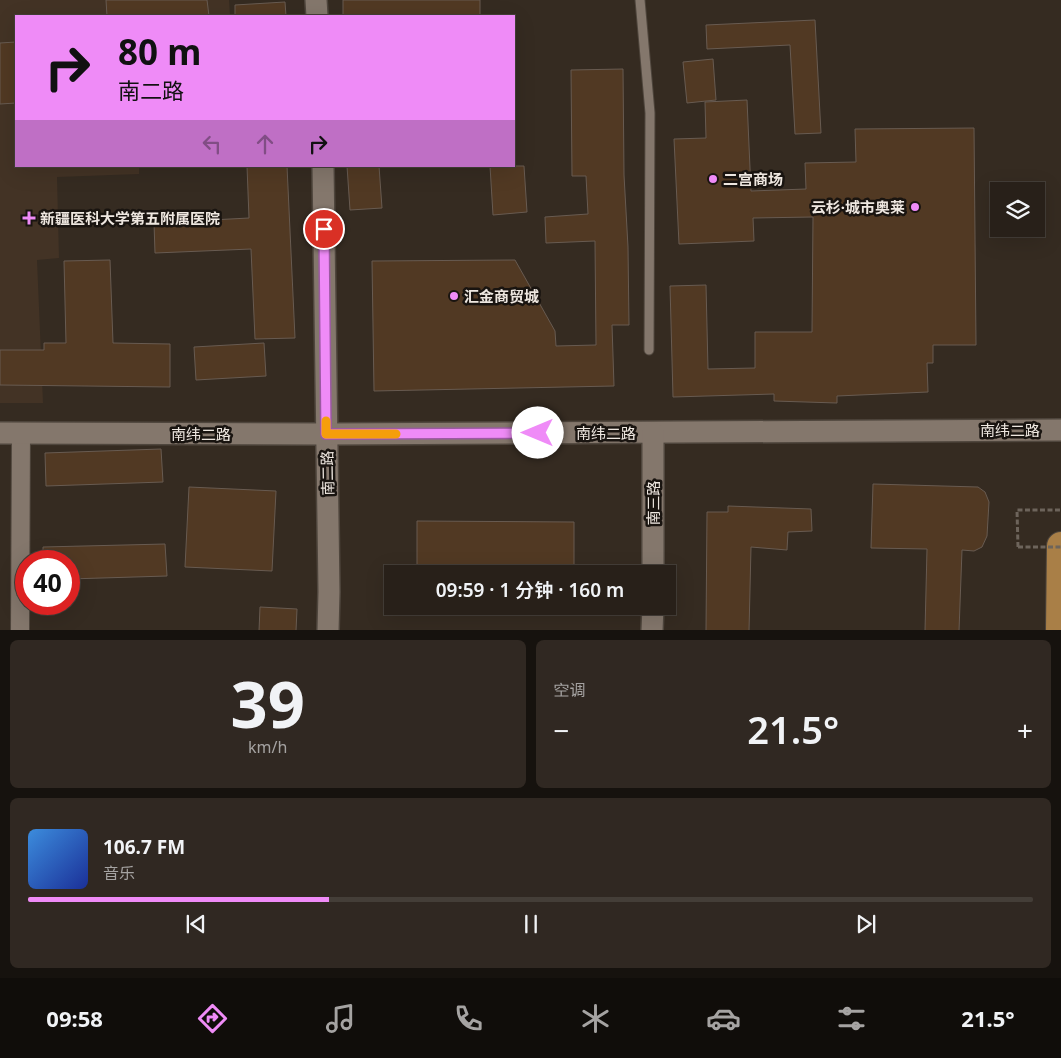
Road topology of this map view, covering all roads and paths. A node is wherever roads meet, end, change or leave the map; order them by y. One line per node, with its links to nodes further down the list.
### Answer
1 (316, 0): 3 (street)
2 (640, 0): 5 (lane)
3 (317, 15)
4 (322, 167): 10 (street, 南二路)
5 (649, 350)
6 (1061, 430): 9 (street, 南纬二路)
7 (0, 433): 8 (street, 南纬二路)
8 (21, 433): 10 (street, 南纬二路); 15 (street)
9 (653, 433): 10 (street, 南纬二路); 13 (street, 南三路)
10 (326, 434): 16 (street, 南二路)
11 (1061, 510): 12 (path, bridge)
12 (1061, 547): 18 (main road)
13 (653, 565)
14 (652, 615): 17 (street)
15 (20, 630)
16 (328, 630)
17 (652, 630)
18 (1060, 630)

